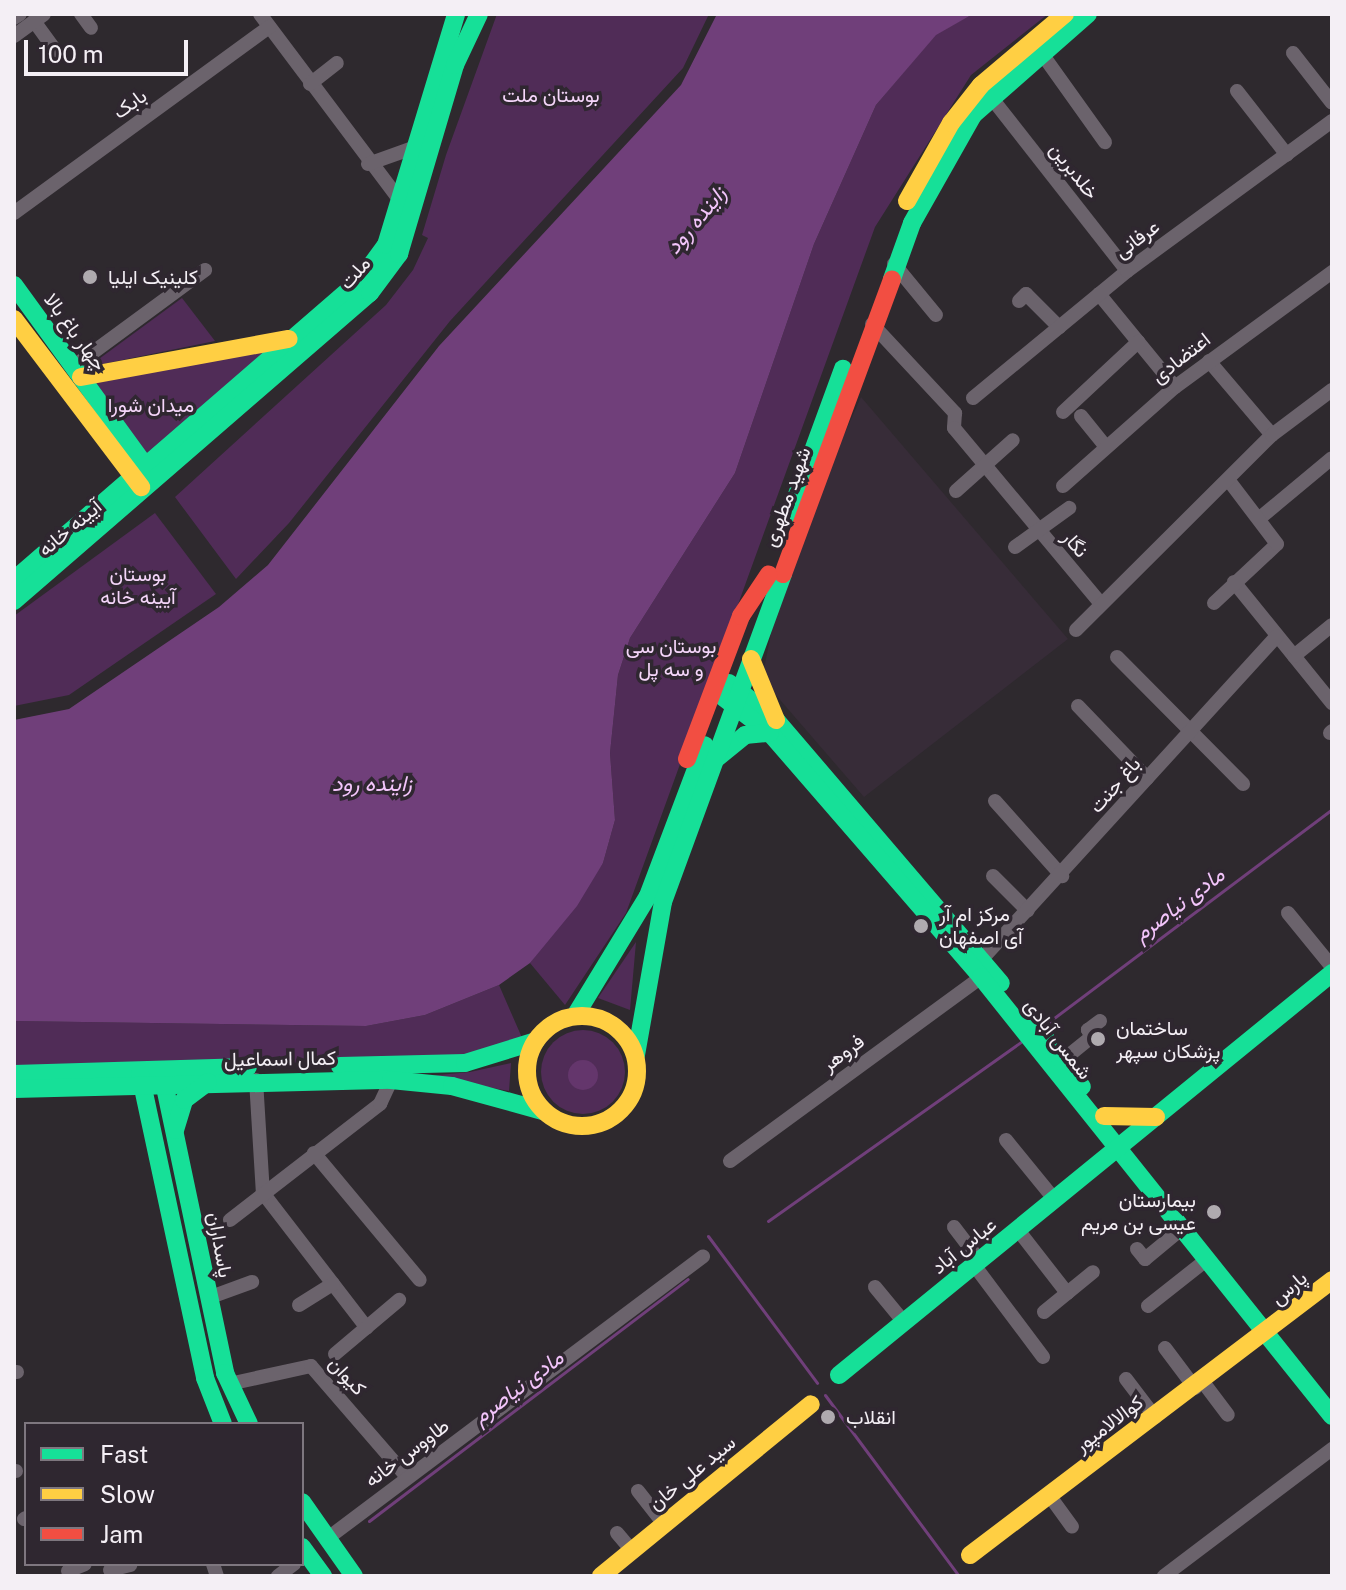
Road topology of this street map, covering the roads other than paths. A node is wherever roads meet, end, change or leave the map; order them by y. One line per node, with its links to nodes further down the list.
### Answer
1 (20, 14): 8 (street)
2 (81, 14): 11 (street)
3 (260, 14): 10 (street)
4 (456, 14): 23 (main road, ملت)
5 (479, 14): 57 (main road, ملت)
6 (1065, 14): 64 (main road, شهید مطهری)
7 (1088, 14): 14 (main road, شهید مطهری)
8 (14, 18)
9 (39, 18): 12 (street); 13 (street)
10 (269, 27): 17 (street); 27 (street, بابک)
11 (91, 28)
12 (14, 36)
13 (55, 50)
14 (1040, 51): 19 (main road, شهید مطهری); 22 (street)
15 (1293, 53): 20 (street)
16 (337, 63): 17 (street)
17 (310, 84): 25 (street)
18 (1237, 91): 24 (street)
19 (990, 96): 28 (main road, شهید مطهری); 30 (street, خلدبرین)
20 (1332, 103)
21 (1332, 121): 24 (street, عرفانی)
22 (1105, 142)
23 (413, 148): 25 (street); 26 (main road, ملت)
24 (1287, 155): 30 (street, عرفانی)
25 (368, 164): 26 (street)
26 (399, 199): 39 (main road, ملت)
27 (14, 213)
28 (894, 264): 35 (street); 37 (main road, شهید مطهری)
29 (205, 270): 42 (street)
30 (1127, 271): 33 (street, عرفانی)
31 (1332, 272): 41 (street, اعتضادی)
32 (14, 285): 42 (main road, چهار باغ بالا)
33 (1099, 294): 38 (street, عرفانی); 40 (street)
34 (1019, 301): 38 (street)
35 (936, 315)
36 (14, 319): 52 (main road, چهار باغ بالا)
37 (872, 324): 53 (street, نگار); 75 (main road, شهید مطهری)
38 (1059, 327): 45 (street, عرفانی)
39 (291, 339): 42 (main road); 54 (main road, ملت)
40 (1138, 342): 43 (street); 46 (street)
41 (1209, 361): 43 (street, اعتضادی); 48 (street)
42 (77, 372): 54 (main road, چهار باغ بالا)
43 (1175, 387): 50 (street, اعتضادی)
44 (1332, 390): 48 (street)
45 (973, 398)
46 (1063, 412)
47 (1081, 416): 50 (street)
48 (1272, 435): 55 (street)
49 (1013, 440): 53 (street)
50 (1106, 447): 56 (street, اعتضادی)
51 (1332, 458): 61 (street)
52 (121, 460): 54 (main road, چهار باغ بالا); 59 (main road)
53 (984, 466): 58 (street); 62 (street, نگار)
54 (139, 471): 57 (main road, چهار باغ بالا); 59 (main road, آیینه خانه)
55 (1230, 482): 61 (street); 69 (street)
56 (1063, 486)
57 (152, 488): 67 (main road, آیینه خانه)
58 (956, 491)
59 (116, 494): 65 (main road, آیینه خانه)
60 (1069, 508): 62 (street)
61 (1261, 517): 66 (street)
62 (1038, 530): 63 (street); 69 (street, نگار)
63 (1015, 547)
64 (769, 574): 76 (main road, شهید مطهری); 89 (main road)
65 (14, 580)
66 (1234, 582): 68 (street); 72 (street)
67 (14, 601)
68 (1214, 603)
69 (1101, 604): 71 (street)
70 (1332, 625): 73 (street)
71 (1076, 630)
72 (1277, 636): 73 (street); 80 (street, باغ جنت)
73 (1294, 656): 77 (street)
74 (1117, 657): 80 (street)
75 (751, 659): 76 (main road, شهید مطهری); 79 (main road)
76 (732, 693): 79 (main road, شمس آبادی); 81 (main road, شهید مطهری); 89 (main road, شهید مطهری)
77 (1332, 703)
78 (1078, 706): 82 (street)
79 (773, 726): 81 (main road); 90 (main road, شمس آبادی)
80 (1192, 728): 82 (street, باغ جنت); 83 (street)
81 (714, 761): 95 (main road, شهید مطهری)
82 (1147, 778): 86 (street, باغ جنت)
83 (1243, 784)
84 (995, 801): 86 (street)
85 (993, 876): 87 (street)
86 (1062, 876): 87 (street, باغ جنت)
87 (1028, 911): 90 (street, باغ جنت)
88 (1288, 913): 91 (street)
89 (630, 927): 92 (main road, شهید مطهری)
90 (982, 968): 96 (main road, شمس آبادی); 111 (main road, شمس آبادی); 114 (street, فروهر)
91 (1332, 970): 107 (main road, عباس آباد)
92 (575, 1016): 94 (main road); 95 (main road)
93 (1100, 1021): 96 (street)
94 (536, 1041): 98 (main road, کمال اسماعیل); 105 (main road)
95 (636, 1055): 105 (main road)
96 (1063, 1060): 106 (main road, شمس آبادی)
97 (14, 1074): 100 (main road, کمال اسماعیل)
98 (163, 1076): 99 (main road, کمال اسماعیل); 103 (main road, کمال اسماعیل); 110 (main road, پاسداران)
99 (140, 1078): 100 (main road, کمال اسماعیل); 108 (main road, پاسداران)
100 (115, 1080): 104 (main road, کمال اسماعیل); 108 (main road)
101 (256, 1080): 102 (main road, کمال اسماعیل); 103 (main road, کمال اسماعیل); 115 (street)
102 (391, 1080): 105 (main road, کمال اسماعیل); 112 (street)
103 (208, 1082): 110 (main road)
104 (14, 1089)
105 (543, 1111)
106 (1104, 1116): 107 (main road); 111 (main road, شمس آبادی)
107 (1156, 1117): 111 (main road, عباس آباد)
108 (151, 1130): 113 (main road, پاسداران)
109 (1006, 1140): 116 (street)
110 (176, 1142): 113 (main road); 132 (main road, پاسداران)
111 (1120, 1147): 116 (main road, عباس آباد); 120 (main road, شمس آبادی); 139 (main road, شمس آبادی)
112 (314, 1153): 115 (street); 126 (street)
113 (156, 1156): 152 (main road, پاسداران)
114 (730, 1161)
115 (263, 1193): 117 (street); 129 (street)
116 (1055, 1200): 119 (main road, عباس آباد)
117 (230, 1220)
118 (954, 1227): 124 (street)
119 (1018, 1230): 124 (main road, عباس آباد); 131 (street)
120 (1180, 1230): 121 (street); 123 (main road, شمس آبادی)
121 (1137, 1249)
122 (703, 1256): 155 (street, طاووس خانه)
123 (1205, 1261): 135 (street); 139 (main road, شمس آبادی)
124 (977, 1263): 137 (main road, عباس آباد); 142 (street)
125 (1093, 1272): 131 (street)
126 (420, 1280)
127 (1332, 1280): 139 (main road, پارس)
128 (252, 1282): 132 (street)
129 (333, 1284): 134 (street); 138 (street)
130 (875, 1287): 137 (street)
131 (1067, 1293): 136 (street)
132 (208, 1298): 145 (main road, پاسداران)
133 (399, 1300): 138 (street)
134 (299, 1305)
135 (1148, 1306)
136 (1044, 1312)
137 (904, 1322): 143 (main road, عباس آباد)
138 (367, 1328): 141 (street)
139 (1270, 1332): 146 (main road, کوالالامپور); 147 (main road, شمس آبادی); 150 (main road, شمس آبادی)
140 (1165, 1348): 146 (street)
141 (335, 1354)
142 (1043, 1357)
143 (839, 1375)
144 (1126, 1379): 151 (street)
145 (229, 1384): 153 (main road, پاسداران); 155 (street, کیوان)
146 (1199, 1385): 149 (street); 151 (main road, کوالالامپور)
147 (1332, 1398)
148 (811, 1404): 159 (main road, سید علی خان)
149 (1228, 1415)
150 (1332, 1416)
151 (1155, 1417): 157 (main road, کوالالامپور)
152 (222, 1422)
153 (248, 1422)
154 (1332, 1449): 171 (street)
155 (407, 1477): 162 (street, طاووس خانه)
156 (638, 1491): 159 (street)
157 (1049, 1495): 160 (street); 164 (main road, کوالالامپور)
158 (304, 1505): 162 (main road)
159 (664, 1524): 163 (main road, سید علی خان)
160 (1072, 1527)
161 (617, 1533): 163 (street)
162 (328, 1538): 169 (main road)
163 (632, 1551): 170 (main road, سید علی خان)
164 (970, 1555)
165 (304, 1559): 168 (main road)
166 (80, 1566): 167 (street)
167 (68, 1571)
168 (321, 1575)
169 (354, 1576)
170 (601, 1576)
171 (1164, 1576)

